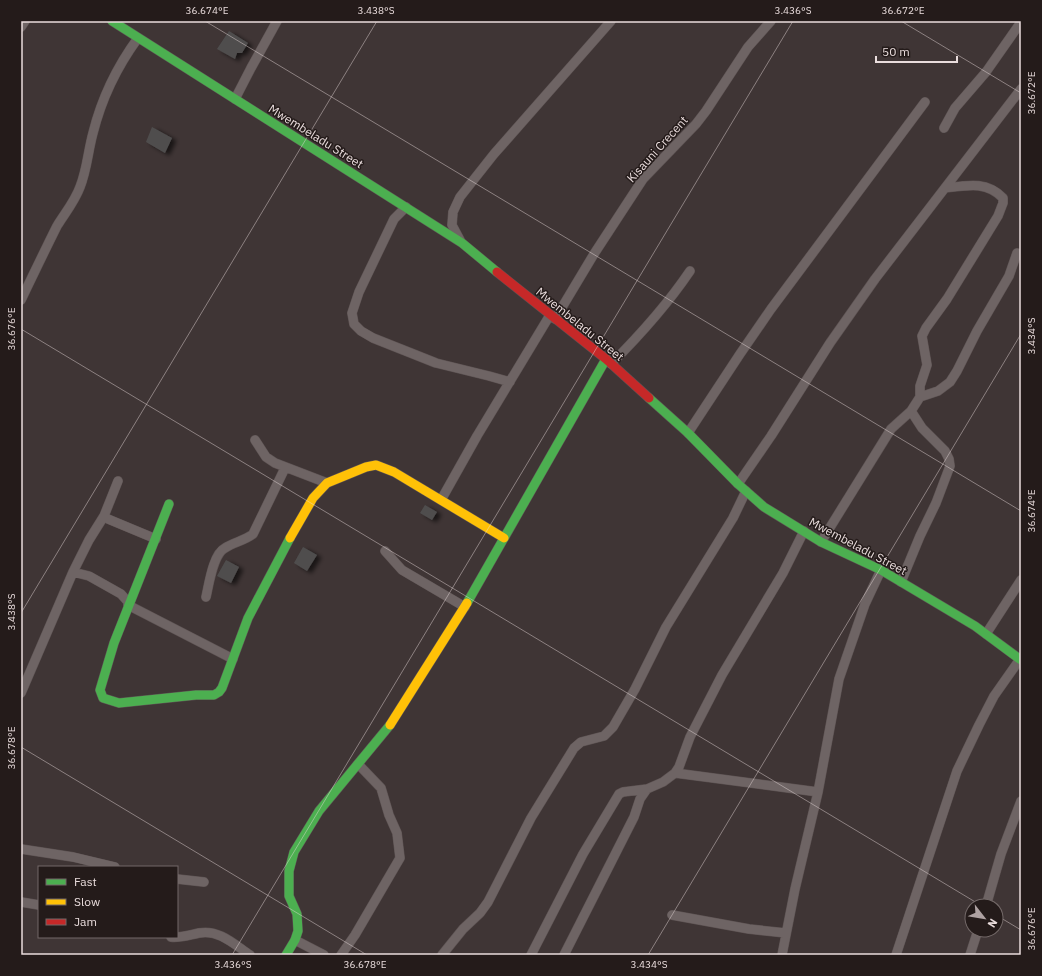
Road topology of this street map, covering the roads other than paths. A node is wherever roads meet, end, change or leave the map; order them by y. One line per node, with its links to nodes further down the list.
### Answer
1 (25, 21): 7 (street)
2 (112, 21): 8 (street, Mwembeladu Street)
3 (277, 21): 10 (street)
4 (611, 21): 15 (street)
5 (771, 21): 19 (street, Kisauni Crecent)
6 (1021, 22): 12 (street)
7 (21, 27)
8 (138, 38): 10 (street, Mwembeladu Street); 18 (street)
9 (1021, 89): 13 (street)
10 (235, 99): 14 (street, Mwembeladu Street)
11 (925, 102): 24 (street)
12 (944, 128)
13 (946, 188): 22 (street); 29 (street)
14 (406, 207): 15 (street, Mwembeladu Street); 21 (street)
15 (462, 243): 19 (street, Mwembeladu Street)
16 (1017, 253): 22 (street)
17 (690, 271): 20 (street)
18 (21, 300)
19 (552, 317): 20 (street, Mwembeladu Street); 21 (street, Kisauni Crecent)
20 (609, 361): 24 (street, Mwembeladu Street); 35 (street)
21 (510, 382): 31 (street, Kisauni Crecent)
22 (920, 397): 23 (street)
23 (911, 411): 37 (street); 42 (street)
24 (688, 433): 29 (street, Mwembeladu Street)
25 (255, 440): 26 (street)
26 (286, 468): 28 (street); 43 (street)
27 (118, 481): 33 (street)
28 (327, 483): 31 (street); 47 (street)
29 (738, 484): 30 (street, Mwembeladu Street)
30 (746, 491): 34 (street, Mwembeladu Street); 71 (street)
31 (440, 500): 35 (street)
32 (169, 504): 36 (street)
33 (104, 516): 36 (street); 40 (street)
34 (804, 531): 37 (street, Mwembeladu Street); 51 (street)
35 (504, 538): 45 (street)
36 (156, 539): 44 (street)
37 (821, 542): 39 (street, Mwembeladu Street)
38 (385, 551): 45 (street)
39 (882, 570): 42 (street, Mwembeladu Street); 53 (street)
40 (73, 572): 44 (street); 49 (street)
41 (1021, 580): 46 (street)
42 (901, 582): 46 (street, Mwembeladu Street)
43 (206, 597)
44 (129, 604): 47 (street); 47 (street)
45 (465, 607): 50 (street)
46 (986, 634): 48 (street, Mwembeladu Street)
47 (232, 659)
48 (1020, 659): 75 (street)
49 (21, 693)
50 (358, 764): 66 (street); 70 (street)
51 (675, 773): 52 (street); 53 (street)
52 (647, 789): 72 (street); 73 (street)
53 (818, 792): 63 (street)
54 (1021, 801): 59 (street)
55 (21, 849): 56 (street)
56 (111, 866)
57 (178, 879): 58 (street)
58 (204, 882)
59 (988, 898)
60 (21, 902): 61 (street)
61 (38, 905)
62 (672, 915): 63 (street)
63 (786, 933): 74 (street)
64 (178, 937): 67 (street)
65 (975, 938): 76 (street)
66 (295, 940): 68 (street); 69 (street)
67 (250, 955)
68 (286, 955)
69 (324, 955)
70 (341, 955)
71 (442, 955)
72 (531, 955)
73 (564, 955)
74 (782, 955)
75 (896, 955)
76 (970, 955)

